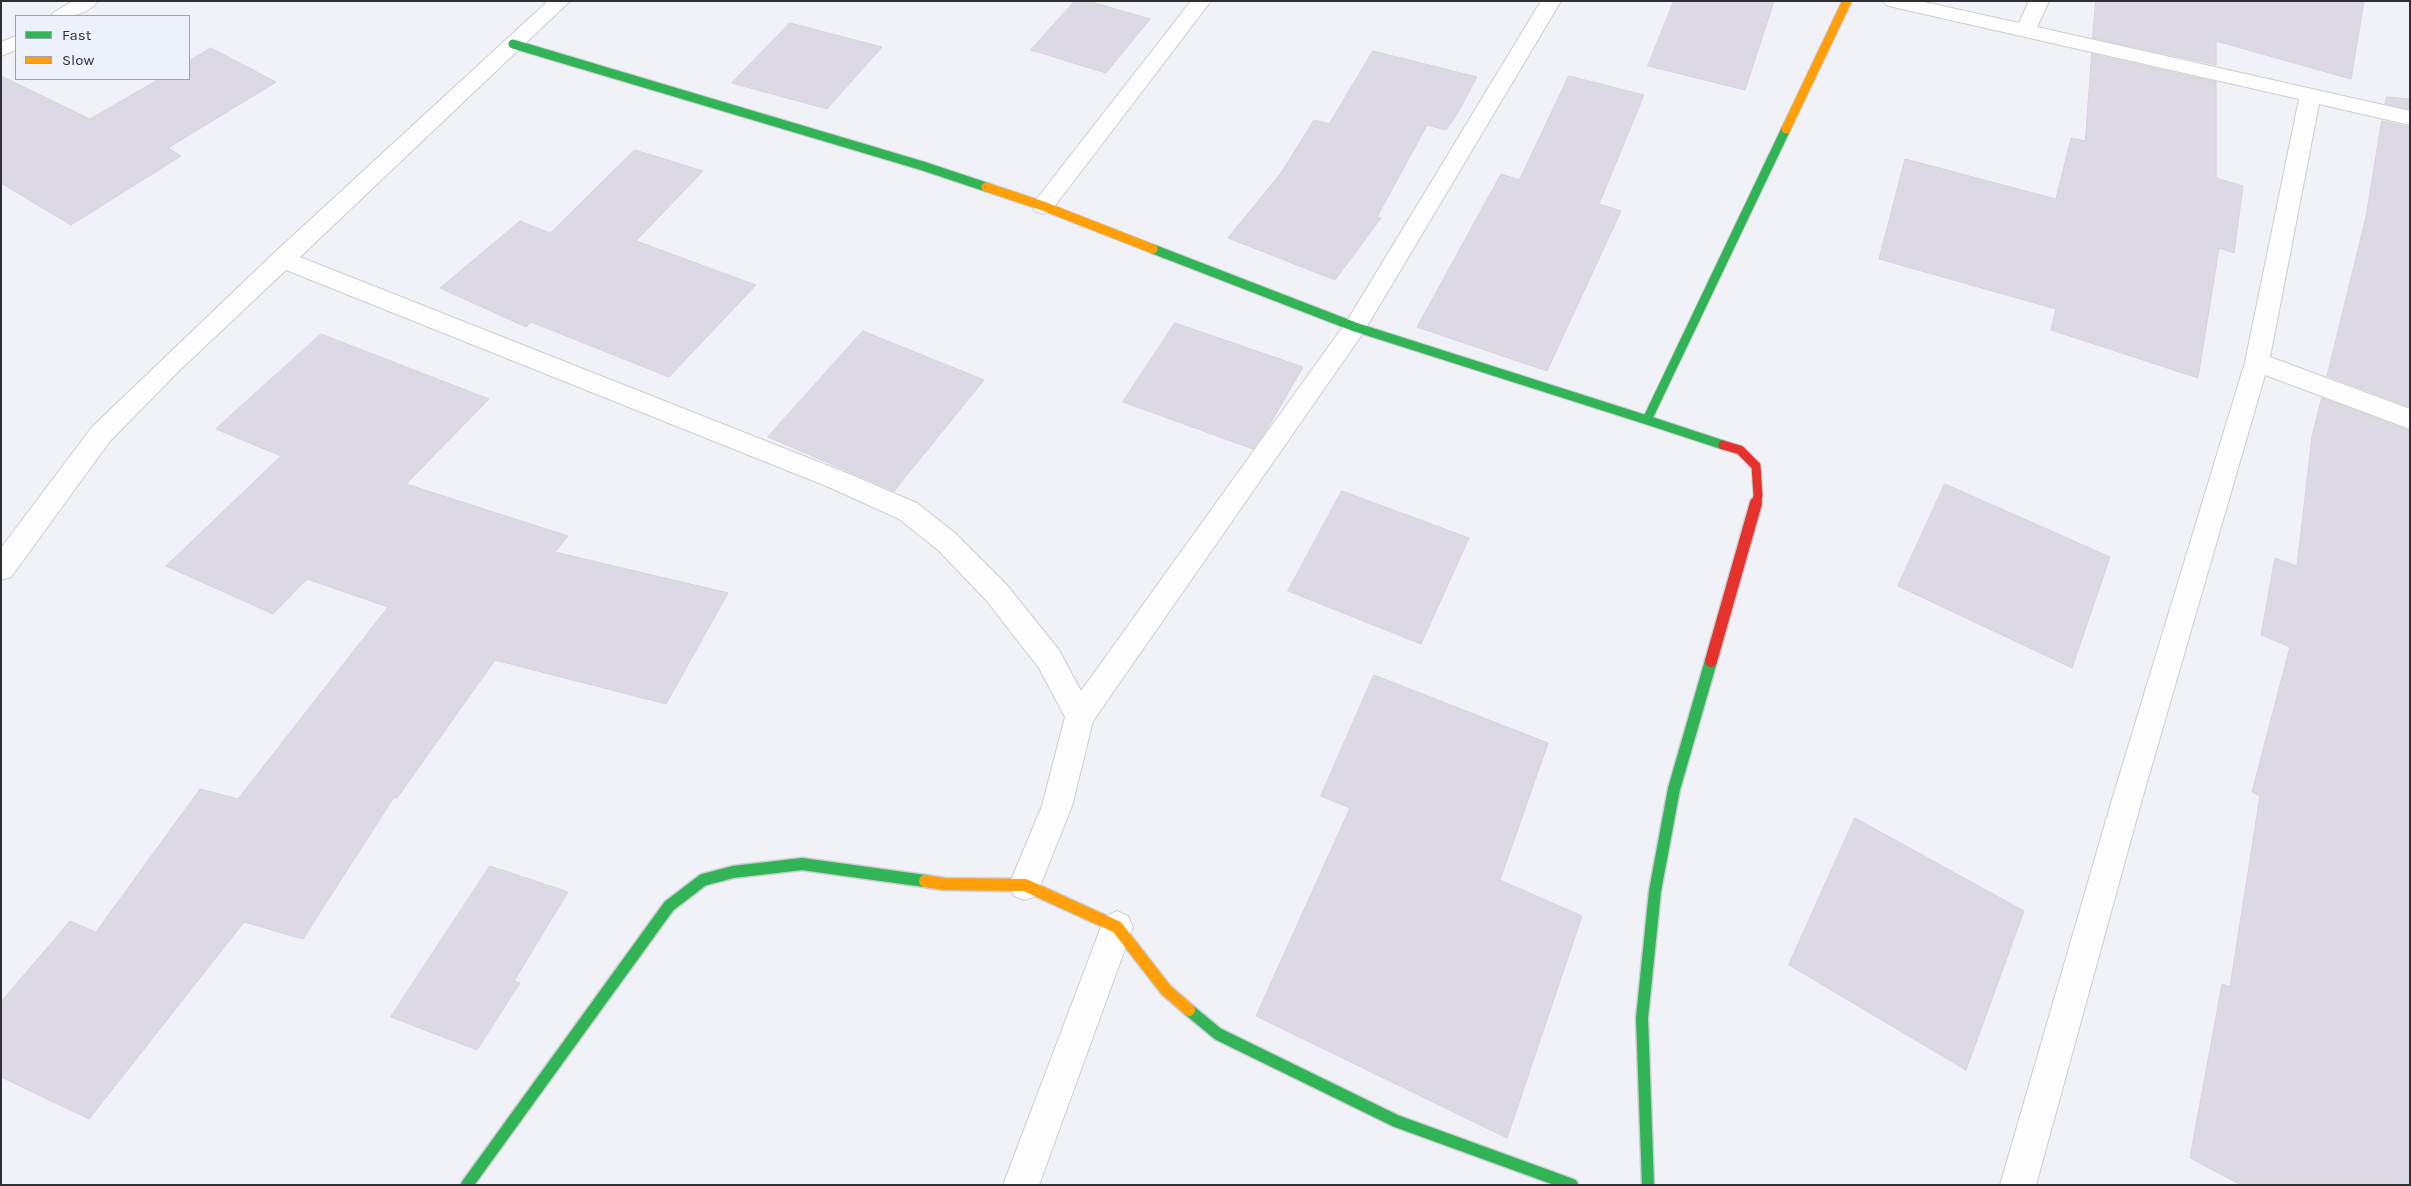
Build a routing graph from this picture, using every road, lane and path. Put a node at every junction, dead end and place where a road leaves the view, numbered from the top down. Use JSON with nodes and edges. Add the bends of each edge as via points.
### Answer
{"nodes":[{"id":1,"x":88,"y":1,"type":"edge"},
{"id":2,"x":560,"y":1,"type":"edge"},
{"id":3,"x":1201,"y":1,"type":"edge"},
{"id":4,"x":1551,"y":1,"type":"edge"},
{"id":5,"x":1848,"y":1,"type":"edge"},
{"id":6,"x":1893,"y":1,"type":"edge"},
{"id":7,"x":2039,"y":1,"type":"edge"},
{"id":8,"x":63,"y":15,"type":"edge"},
{"id":9,"x":2026,"y":31,"type":"junction"},
{"id":10,"x":15,"y":43,"type":"edge"},
{"id":11,"x":513,"y":44,"type":"junction"},
{"id":12,"x":1,"y":50,"type":"edge"},
{"id":13,"x":2310,"y":96,"type":"junction"},
{"id":14,"x":2410,"y":118,"type":"edge"},
{"id":15,"x":1043,"y":206,"type":"junction"},
{"id":16,"x":282,"y":259,"type":"junction"},
{"id":17,"x":1355,"y":327,"type":"junction"},
{"id":18,"x":2257,"y":362,"type":"junction"},
{"id":19,"x":2410,"y":419,"type":"edge"},
{"id":20,"x":1647,"y":420,"type":"junction"},
{"id":21,"x":1,"y":569,"type":"edge"},
{"id":22,"x":1080,"y":716,"type":"junction"},
{"id":23,"x":1025,"y":885,"type":"junction"},
{"id":24,"x":1117,"y":927,"type":"junction"},
{"id":25,"x":467,"y":1185,"type":"edge"},
{"id":26,"x":1021,"y":1185,"type":"edge"},
{"id":27,"x":1572,"y":1185,"type":"edge"},
{"id":28,"x":1648,"y":1185,"type":"edge"},
{"id":29,"x":2018,"y":1185,"type":"edge"}],
"edges":[{"from":1,"to":8,"type":"street"},
{"from":2,"to":11,"type":"street"},
{"from":3,"to":15,"type":"street"},
{"from":4,"to":17,"type":"street"},
{"from":5,"to":20,"type":"street"},
{"from":6,"to":9,"type":"street"},
{"from":7,"to":9,"type":"street"},
{"from":9,"to":13,"type":"street"},
{"from":10,"to":12,"type":"street"},
{"from":11,"to":15,"type":"street","via":[[923,166]]},
{"from":11,"to":16,"type":"street"},
{"from":13,"to":14,"type":"street"},
{"from":13,"to":18,"type":"street"},
{"from":15,"to":17,"type":"street"},
{"from":16,"to":21,"type":"street","via":[[101,434]]},
{"from":16,"to":22,"type":"street","via":[[908,511],[947,542],[996,592],[1049,659]]},
{"from":17,"to":20,"type":"street"},
{"from":17,"to":22,"type":"street"},
{"from":18,"to":19,"type":"street"},
{"from":18,"to":29,"type":"street","via":[[2126,803]]},
{"from":20,"to":28,"type":"street","via":[[1740,450],[1756,466],[1758,496],[1674,790],[1655,891],[1642,1018]]},
{"from":22,"to":23,"type":"street","via":[[1057,806]]},
{"from":23,"to":24,"type":"street"},
{"from":23,"to":25,"type":"street","via":[[944,884],[802,864],[734,872],[703,880],[669,906]]},
{"from":24,"to":26,"type":"street"},
{"from":24,"to":27,"type":"street","via":[[1166,990],[1218,1034],[1396,1121]]}]}
